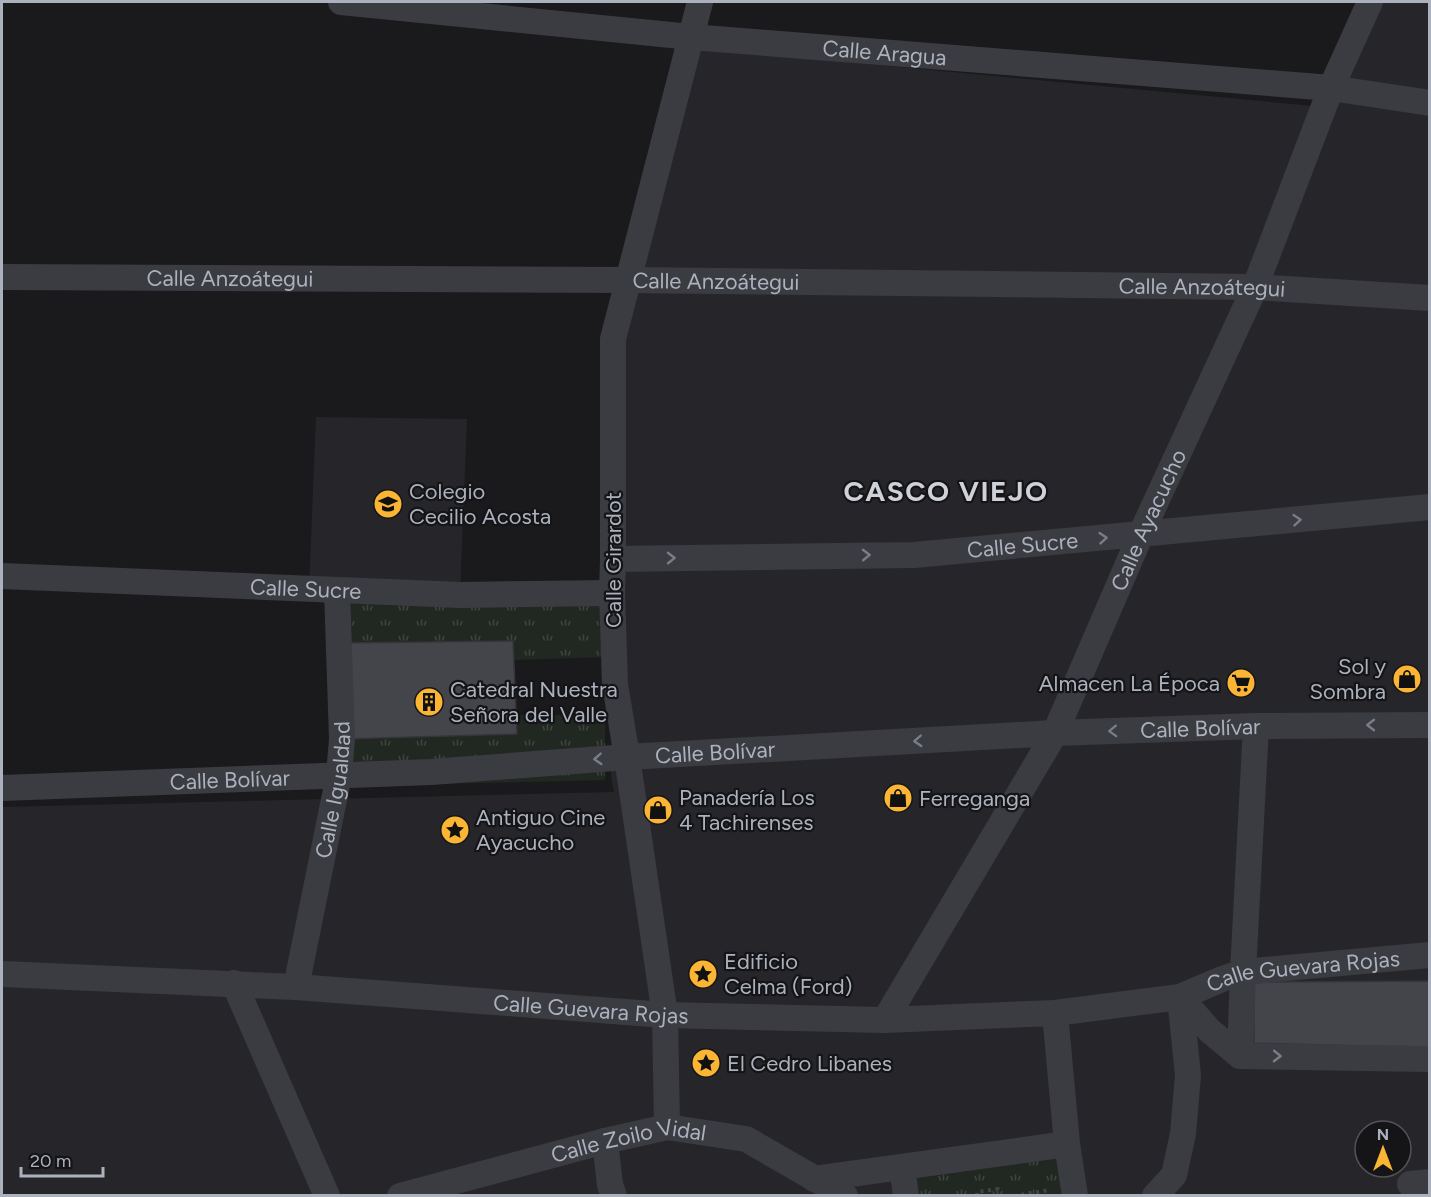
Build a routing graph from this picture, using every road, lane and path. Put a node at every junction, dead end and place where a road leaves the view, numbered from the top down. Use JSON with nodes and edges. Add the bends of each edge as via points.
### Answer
{"nodes":[{"id":1,"x":341,"y":2,"type":"edge"},
{"id":2,"x":700,"y":2,"type":"edge"},
{"id":3,"x":1370,"y":2,"type":"edge"},
{"id":4,"x":691,"y":37,"type":"junction"},
{"id":5,"x":1331,"y":88,"type":"junction"},
{"id":6,"x":1430,"y":103,"type":"edge"},
{"id":7,"x":2,"y":277,"type":"edge"},
{"id":8,"x":628,"y":280,"type":"junction"},
{"id":9,"x":1255,"y":287,"type":"junction"},
{"id":10,"x":1430,"y":298,"type":"edge"},
{"id":11,"x":1430,"y":507,"type":"edge"},
{"id":12,"x":1141,"y":534,"type":"junction"},
{"id":13,"x":613,"y":559,"type":"junction"},
{"id":14,"x":2,"y":576,"type":"edge"},
{"id":15,"x":337,"y":590,"type":"junction"},
{"id":16,"x":612,"y":592,"type":"junction"},
{"id":17,"x":1430,"y":724,"type":"edge"},
{"id":18,"x":1256,"y":726,"type":"junction"},
{"id":19,"x":1055,"y":733,"type":"junction"},
{"id":20,"x":627,"y":757,"type":"junction"},
{"id":21,"x":339,"y":776,"type":"junction"},
{"id":22,"x":2,"y":788,"type":"edge"},
{"id":23,"x":1430,"y":955,"type":"edge"},
{"id":24,"x":1243,"y":972,"type":"junction"},
{"id":25,"x":2,"y":974,"type":"edge"},
{"id":26,"x":234,"y":983,"type":"junction"},
{"id":27,"x":296,"y":987,"type":"junction"},
{"id":28,"x":1180,"y":997,"type":"junction"},
{"id":29,"x":1055,"y":1013,"type":"junction"},
{"id":30,"x":664,"y":1015,"type":"junction"},
{"id":31,"x":885,"y":1020,"type":"junction"},
{"id":32,"x":1240,"y":1056,"type":"junction"},
{"id":33,"x":1430,"y":1059,"type":"edge"},
{"id":34,"x":667,"y":1127,"type":"junction"},
{"id":35,"x":605,"y":1141,"type":"junction"},
{"id":36,"x":1067,"y":1144,"type":"junction"},
{"id":37,"x":902,"y":1167,"type":"junction"},
{"id":38,"x":814,"y":1179,"type":"junction"},
{"id":39,"x":1074,"y":1191,"type":"edge"},
{"id":40,"x":327,"y":1196,"type":"edge"},
{"id":41,"x":400,"y":1196,"type":"edge"},
{"id":42,"x":614,"y":1196,"type":"edge"},
{"id":43,"x":845,"y":1196,"type":"edge"},
{"id":44,"x":906,"y":1196,"type":"edge"},
{"id":45,"x":977,"y":1196,"type":"edge"},
{"id":46,"x":998,"y":1196,"type":"edge"},
{"id":47,"x":1014,"y":1196,"type":"edge"},
{"id":48,"x":1155,"y":1196,"type":"edge"}],
"edges":[{"from":1,"to":4,"type":"street","name":"Calle Aragua"},
{"from":2,"to":4,"type":"street","name":"Calle Girardot"},
{"from":3,"to":5,"type":"street","name":"Calle Ayacucho"},
{"from":4,"to":5,"type":"street","name":"Calle Aragua"},
{"from":4,"to":8,"type":"street","name":"Calle Girardot"},
{"from":5,"to":6,"type":"street","name":"Calle Aragua"},
{"from":5,"to":9,"type":"street","name":"Calle Ayacucho"},
{"from":7,"to":8,"type":"street","name":"Calle Anzoátegui"},
{"from":8,"to":9,"type":"street","name":"Calle Anzoátegui"},
{"from":8,"to":13,"type":"street","name":"Calle Girardot","via":[[613,339]]},
{"from":9,"to":10,"type":"street","name":"Calle Anzoátegui"},
{"from":9,"to":12,"type":"street","name":"Calle Ayacucho"},
{"from":12,"to":11,"type":"street","name":"Calle Sucre","one_way":true},
{"from":13,"to":12,"type":"street","name":"Calle Sucre","one_way":true,"via":[[914,555]]},
{"from":12,"to":19,"type":"street","name":"Calle Ayacucho"},
{"from":13,"to":16,"type":"street","name":"Calle Girardot"},
{"from":14,"to":15,"type":"street","name":"Calle Sucre"},
{"from":15,"to":16,"type":"street","name":"Calle Sucre","via":[[459,595]]},
{"from":15,"to":21,"type":"street","name":"Calle Igualdad","via":[[342,739]]},
{"from":16,"to":20,"type":"street","name":"Calle Girardot","via":[[615,684]]},
{"from":17,"to":18,"type":"street","name":"Calle Bolívar","one_way":true},
{"from":18,"to":19,"type":"street","name":"Calle Bolívar","one_way":true},
{"from":18,"to":24,"type":"street"},
{"from":19,"to":20,"type":"street","name":"Calle Bolívar","one_way":true},
{"from":19,"to":31,"type":"street","name":"Calle Ayacucho"},
{"from":20,"to":21,"type":"street","name":"Calle Bolívar","one_way":true},
{"from":20,"to":30,"type":"street","name":"Calle Girardot"},
{"from":21,"to":22,"type":"street","name":"Calle Bolívar"},
{"from":21,"to":27,"type":"street","name":"Calle Igualdad"},
{"from":23,"to":24,"type":"street","name":"Calle Guevara Rojas"},
{"from":24,"to":28,"type":"street","name":"Calle Guevara Rojas"},
{"from":24,"to":32,"type":"street"},
{"from":25,"to":26,"type":"street","name":"Calle Guevara Rojas"},
{"from":26,"to":27,"type":"street","name":"Calle Guevara Rojas"},
{"from":26,"to":40,"type":"street"},
{"from":27,"to":30,"type":"street","name":"Calle Guevara Rojas"},
{"from":28,"to":29,"type":"street","name":"Calle Guevara Rojas"},
{"from":28,"to":32,"type":"street","name":"Calle Guevara Rojas","via":[[1210,1031]]},
{"from":28,"to":48,"type":"street","via":[[1188,1075],[1183,1134],[1174,1175]]},
{"from":29,"to":31,"type":"street","name":"Calle Guevara Rojas"},
{"from":29,"to":36,"type":"street"},
{"from":30,"to":31,"type":"street","name":"Calle Guevara Rojas"},
{"from":30,"to":34,"type":"street","name":"Calle Girardot"},
{"from":32,"to":33,"type":"street","one_way":true},
{"from":34,"to":35,"type":"street","name":"Calle Zoilo Vidal"},
{"from":34,"to":38,"type":"street","name":"Calle Zoilo Vidal","via":[[746,1138]]},
{"from":35,"to":41,"type":"street","name":"Calle Zoilo Vidal"},
{"from":35,"to":42,"type":"street"},
{"from":36,"to":37,"type":"street"},
{"from":36,"to":39,"type":"street"},
{"from":37,"to":38,"type":"street"},
{"from":37,"to":44,"type":"street"},
{"from":38,"to":43,"type":"street","name":"Calle Zoilo Vidal"},
{"from":39,"to":47,"type":"path"},
{"from":45,"to":46,"type":"path","via":[[977,1192],[998,1189]]}]}
